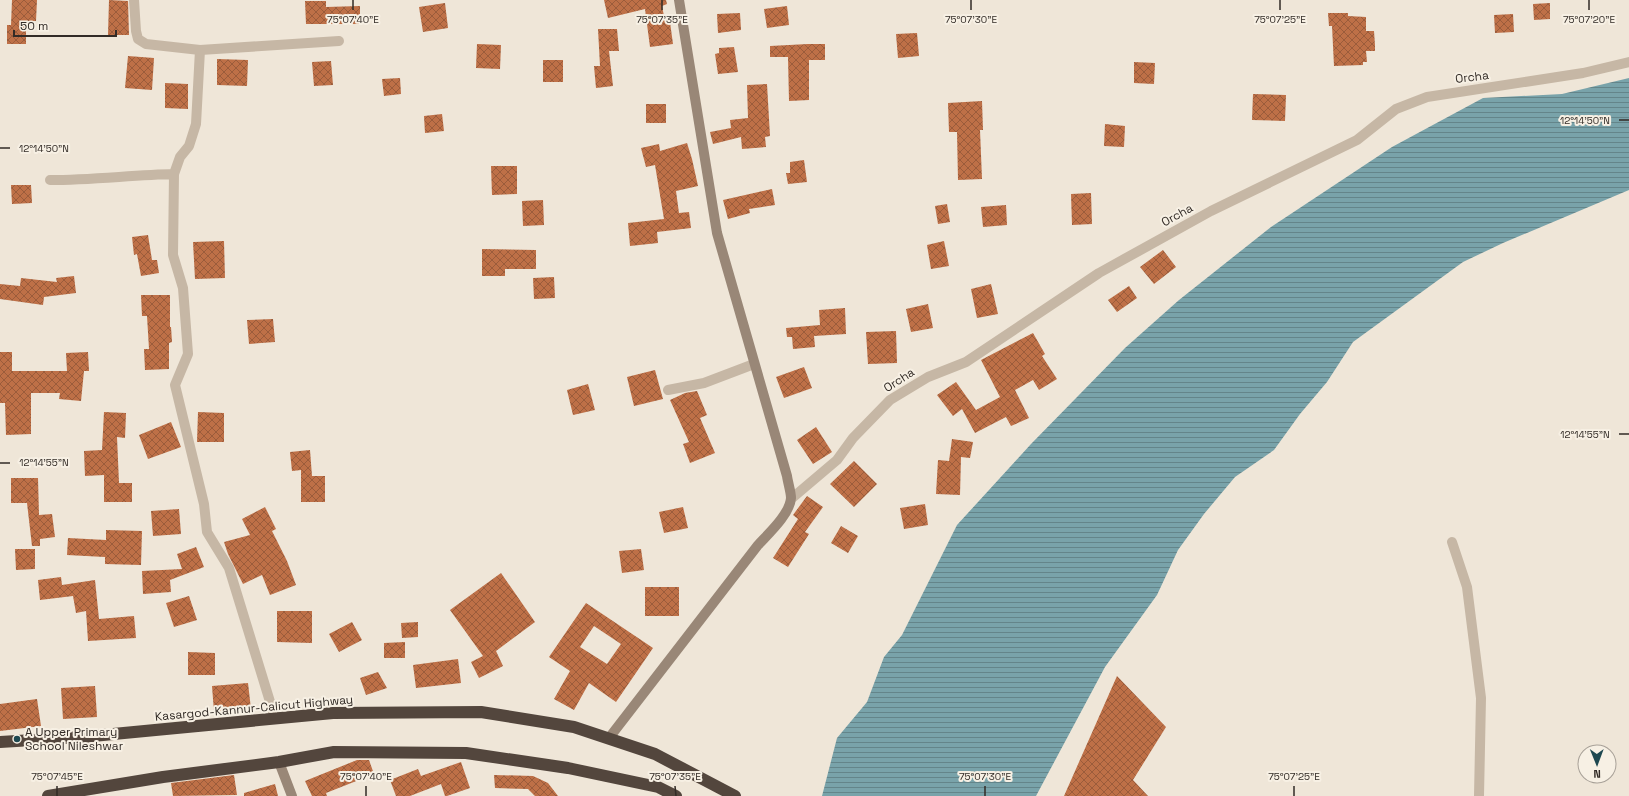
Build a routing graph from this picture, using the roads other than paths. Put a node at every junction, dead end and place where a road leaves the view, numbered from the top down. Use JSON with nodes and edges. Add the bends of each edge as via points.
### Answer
{"nodes":[{"id":1,"x":134,"y":0,"type":"edge"},
{"id":2,"x":678,"y":0,"type":"edge"},
{"id":3,"x":339,"y":41,"type":"dead end"},
{"id":4,"x":200,"y":50,"type":"junction"},
{"id":5,"x":1629,"y":62,"type":"edge"},
{"id":6,"x":174,"y":174,"type":"junction"},
{"id":7,"x":50,"y":180,"type":"dead end"},
{"id":8,"x":754,"y":364,"type":"junction"},
{"id":9,"x":668,"y":390,"type":"dead end"},
{"id":10,"x":791,"y":499,"type":"junction"},
{"id":11,"x":1452,"y":542,"type":"dead end"},
{"id":12,"x":275,"y":718,"type":"junction"},
{"id":13,"x":609,"y":738,"type":"junction"},
{"id":14,"x":0,"y":742,"type":"edge"},
{"id":15,"x":279,"y":762,"type":"junction"},
{"id":16,"x":48,"y":796,"type":"edge"},
{"id":17,"x":292,"y":796,"type":"edge"},
{"id":18,"x":676,"y":796,"type":"edge"},
{"id":19,"x":735,"y":796,"type":"edge"},
{"id":20,"x":1480,"y":796,"type":"edge"}],
"edges":[{"from":1,"to":4,"type":"street","via":[[138,39],[146,44]]},
{"from":2,"to":8,"type":"main road","via":[[716,233]]},
{"from":3,"to":4,"type":"street"},
{"from":4,"to":6,"type":"street","via":[[196,124]]},
{"from":5,"to":10,"type":"street","name":"Orcha","via":[[1583,73],[1427,97],[1396,109],[1357,140],[1211,211],[1099,273],[966,362],[928,377],[890,400],[853,438],[837,460]]},
{"from":6,"to":7,"type":"street"},
{"from":6,"to":12,"type":"street","via":[[173,255],[183,288],[188,354],[175,385],[204,504],[207,532],[229,568]]},
{"from":8,"to":9,"type":"street","via":[[704,383]]},
{"from":8,"to":10,"type":"main road","via":[[787,476]]},
{"from":10,"to":13,"type":"main road","via":[[780,521],[758,545]]},
{"from":11,"to":20,"type":"street","via":[[1467,587],[1481,698]]},
{"from":12,"to":13,"type":"highway","name":"Kasargod-Kannur-Calicut Highway","via":[[333,713],[481,712],[574,727]]},
{"from":12,"to":14,"type":"highway","name":"Kasargod-Kannur-Calicut Highway"},
{"from":13,"to":19,"type":"highway","name":"Kasargod-Kannur-Calicut Highway","via":[[655,754]]},
{"from":15,"to":16,"type":"highway","via":[[163,777]]},
{"from":15,"to":17,"type":"main road"},
{"from":15,"to":18,"type":"highway","via":[[334,752],[466,753],[568,768],[658,787]]}]}
